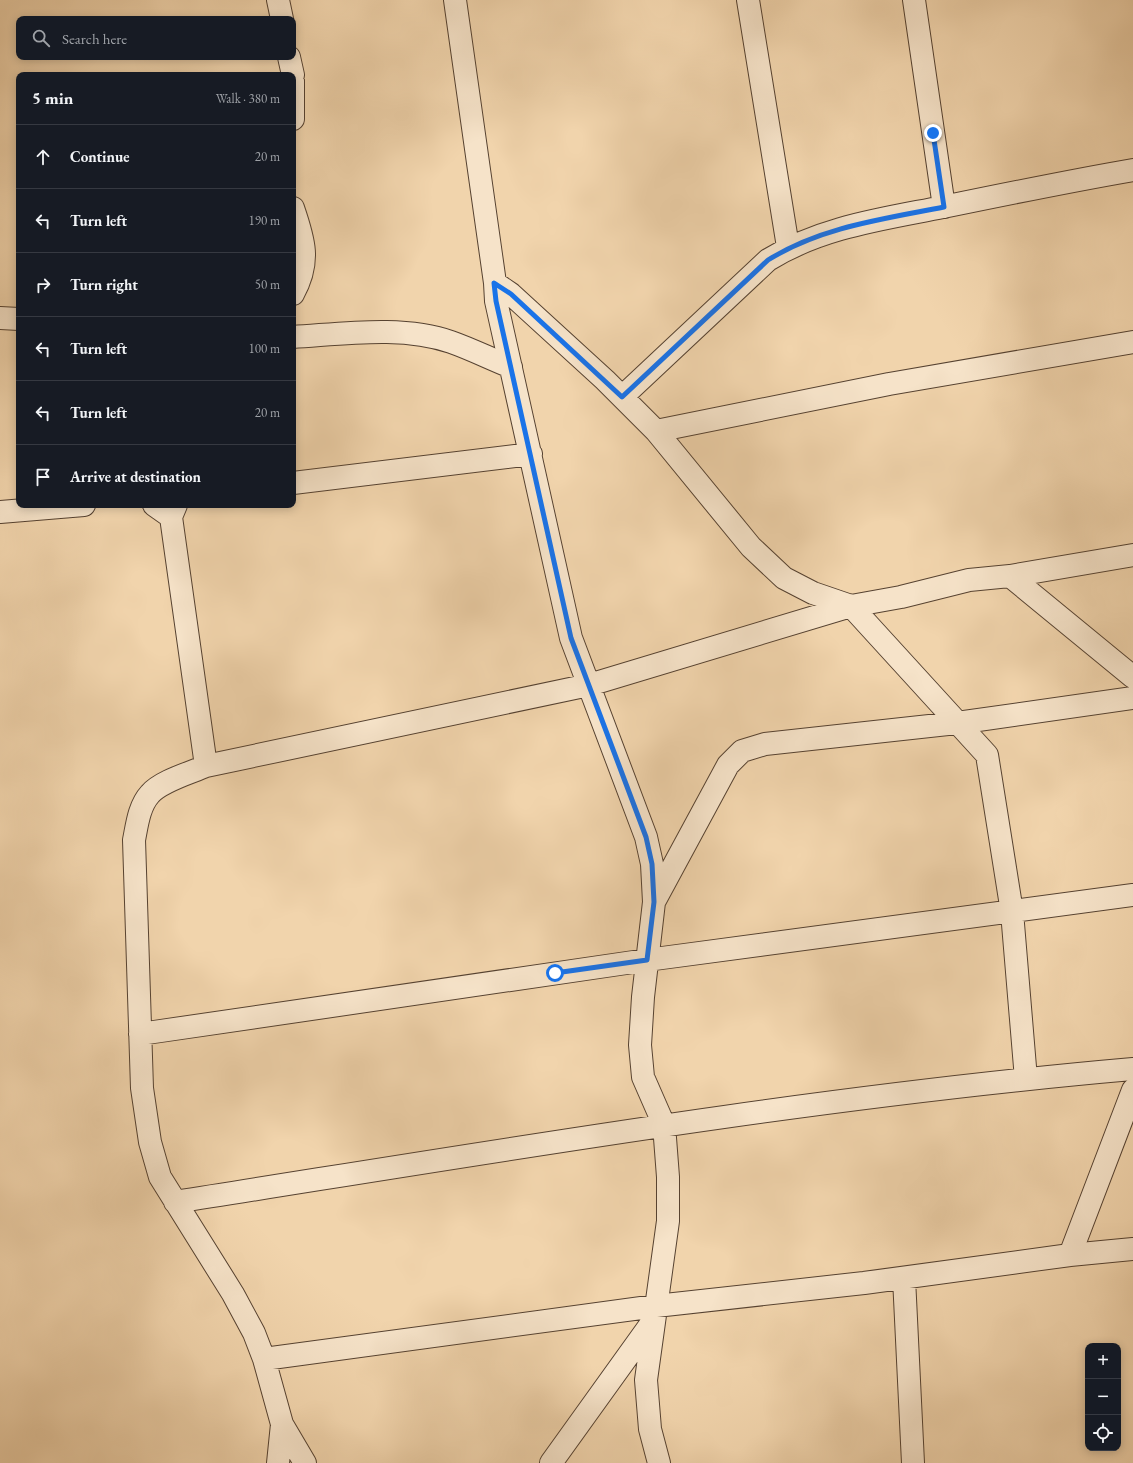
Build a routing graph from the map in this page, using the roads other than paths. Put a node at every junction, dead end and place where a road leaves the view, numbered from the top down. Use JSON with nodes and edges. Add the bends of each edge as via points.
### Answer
{"nodes":[{"id":1,"x":278,"y":0,"type":"edge"},
{"id":2,"x":455,"y":0,"type":"edge"},
{"id":3,"x":748,"y":0,"type":"edge"},
{"id":4,"x":914,"y":0,"type":"edge"},
{"id":5,"x":281,"y":16,"type":"edge"},
{"id":6,"x":290,"y":60,"type":"edge"},
{"id":7,"x":292,"y":72,"type":"edge"},
{"id":8,"x":1133,"y":170,"type":"edge"},
{"id":9,"x":944,"y":207,"type":"junction"},
{"id":10,"x":296,"y":216,"type":"edge"},
{"id":11,"x":788,"y":247,"type":"junction"},
{"id":12,"x":494,"y":283,"type":"junction"},
{"id":13,"x":296,"y":286,"type":"edge"},
{"id":14,"x":0,"y":318,"type":"edge"},
{"id":15,"x":16,"y":319,"type":"edge"},
{"id":16,"x":296,"y":337,"type":"edge"},
{"id":17,"x":1133,"y":342,"type":"edge"},
{"id":18,"x":511,"y":367,"type":"junction"},
{"id":19,"x":622,"y":397,"type":"junction"},
{"id":20,"x":656,"y":431,"type":"junction"},
{"id":21,"x":531,"y":454,"type":"junction"},
{"id":22,"x":296,"y":483,"type":"edge"},
{"id":23,"x":48,"y":508,"type":"edge"},
{"id":24,"x":167,"y":509,"type":"edge"},
{"id":25,"x":0,"y":512,"type":"edge"},
{"id":26,"x":1133,"y":555,"type":"edge"},
{"id":27,"x":1010,"y":576,"type":"junction"},
{"id":28,"x":852,"y":606,"type":"junction"},
{"id":29,"x":1133,"y":677,"type":"edge"},
{"id":30,"x":589,"y":685,"type":"junction"},
{"id":31,"x":1133,"y":698,"type":"edge"},
{"id":32,"x":957,"y":723,"type":"junction"},
{"id":33,"x":206,"y":766,"type":"junction"},
{"id":34,"x":1133,"y":895,"type":"edge"},
{"id":35,"x":654,"y":902,"type":"junction"},
{"id":36,"x":1012,"y":912,"type":"junction"},
{"id":37,"x":647,"y":960,"type":"junction"},
{"id":38,"x":140,"y":1034,"type":"junction"},
{"id":39,"x":1133,"y":1069,"type":"edge"},
{"id":40,"x":1026,"y":1078,"type":"junction"},
{"id":41,"x":1133,"y":1090,"type":"edge"},
{"id":42,"x":664,"y":1125,"type":"junction"},
{"id":43,"x":175,"y":1202,"type":"junction"},
{"id":44,"x":1133,"y":1249,"type":"edge"},
{"id":45,"x":1070,"y":1255,"type":"junction"},
{"id":46,"x":904,"y":1278,"type":"junction"},
{"id":47,"x":655,"y":1312,"type":"junction"},
{"id":48,"x":264,"y":1359,"type":"junction"},
{"id":49,"x":282,"y":1424,"type":"junction"},
{"id":50,"x":278,"y":1463,"type":"edge"},
{"id":51,"x":305,"y":1463,"type":"edge"},
{"id":52,"x":551,"y":1463,"type":"edge"},
{"id":53,"x":659,"y":1463,"type":"edge"},
{"id":54,"x":913,"y":1463,"type":"edge"}],
"edges":[{"from":1,"to":5,"type":"street"},
{"from":2,"to":12,"type":"street"},
{"from":3,"to":11,"type":"street"},
{"from":4,"to":9,"type":"street"},
{"from":6,"to":7,"type":"street"},
{"from":8,"to":9,"type":"street"},
{"from":9,"to":11,"type":"street","via":[[839,228]]},
{"from":10,"to":13,"type":"street","via":[[302,232],[305,263]]},
{"from":11,"to":19,"type":"street","via":[[768,260]]},
{"from":12,"to":18,"type":"street"},
{"from":12,"to":19,"type":"street","via":[[511,294]]},
{"from":14,"to":15,"type":"street"},
{"from":16,"to":18,"type":"street","via":[[372,332],[417,335],[450,342]]},
{"from":17,"to":20,"type":"street","via":[[889,384]]},
{"from":18,"to":21,"type":"street"},
{"from":19,"to":20,"type":"street"},
{"from":20,"to":28,"type":"street","via":[[750,547],[784,578],[813,593]]},
{"from":21,"to":22,"type":"street"},
{"from":21,"to":30,"type":"street","via":[[571,638]]},
{"from":23,"to":25,"type":"street"},
{"from":24,"to":33,"type":"street"},
{"from":26,"to":27,"type":"street"},
{"from":27,"to":28,"type":"street","via":[[970,580]]},
{"from":27,"to":29,"type":"street"},
{"from":28,"to":30,"type":"street"},
{"from":28,"to":32,"type":"street"},
{"from":30,"to":33,"type":"street"},
{"from":30,"to":35,"type":"street","via":[[646,837],[652,864]]},
{"from":31,"to":32,"type":"street"},
{"from":32,"to":35,"type":"street","via":[[765,744],[742,751],[728,765]]},
{"from":32,"to":36,"type":"street","via":[[987,755]]},
{"from":33,"to":38,"type":"street","via":[[160,786],[150,794],[140,812],[134,840]]},
{"from":34,"to":36,"type":"street"},
{"from":35,"to":37,"type":"street"},
{"from":36,"to":37,"type":"street"},
{"from":36,"to":40,"type":"street"},
{"from":37,"to":38,"type":"street"},
{"from":37,"to":42,"type":"street","via":[[640,1045],[643,1077]]},
{"from":38,"to":43,"type":"street","via":[[142,1088],[150,1142],[160,1177]]},
{"from":39,"to":40,"type":"street"},
{"from":40,"to":42,"type":"street"},
{"from":41,"to":45,"type":"street"},
{"from":42,"to":43,"type":"street"},
{"from":42,"to":47,"type":"street","via":[[668,1221]]},
{"from":43,"to":48,"type":"street","via":[[233,1294],[254,1333]]},
{"from":44,"to":45,"type":"street"},
{"from":45,"to":46,"type":"street"},
{"from":46,"to":47,"type":"street"},
{"from":46,"to":54,"type":"street"},
{"from":47,"to":48,"type":"street"},
{"from":47,"to":52,"type":"street"},
{"from":47,"to":53,"type":"street","via":[[646,1380],[650,1429]]},
{"from":48,"to":49,"type":"street"},
{"from":49,"to":50,"type":"street"},
{"from":49,"to":51,"type":"street"}]}
